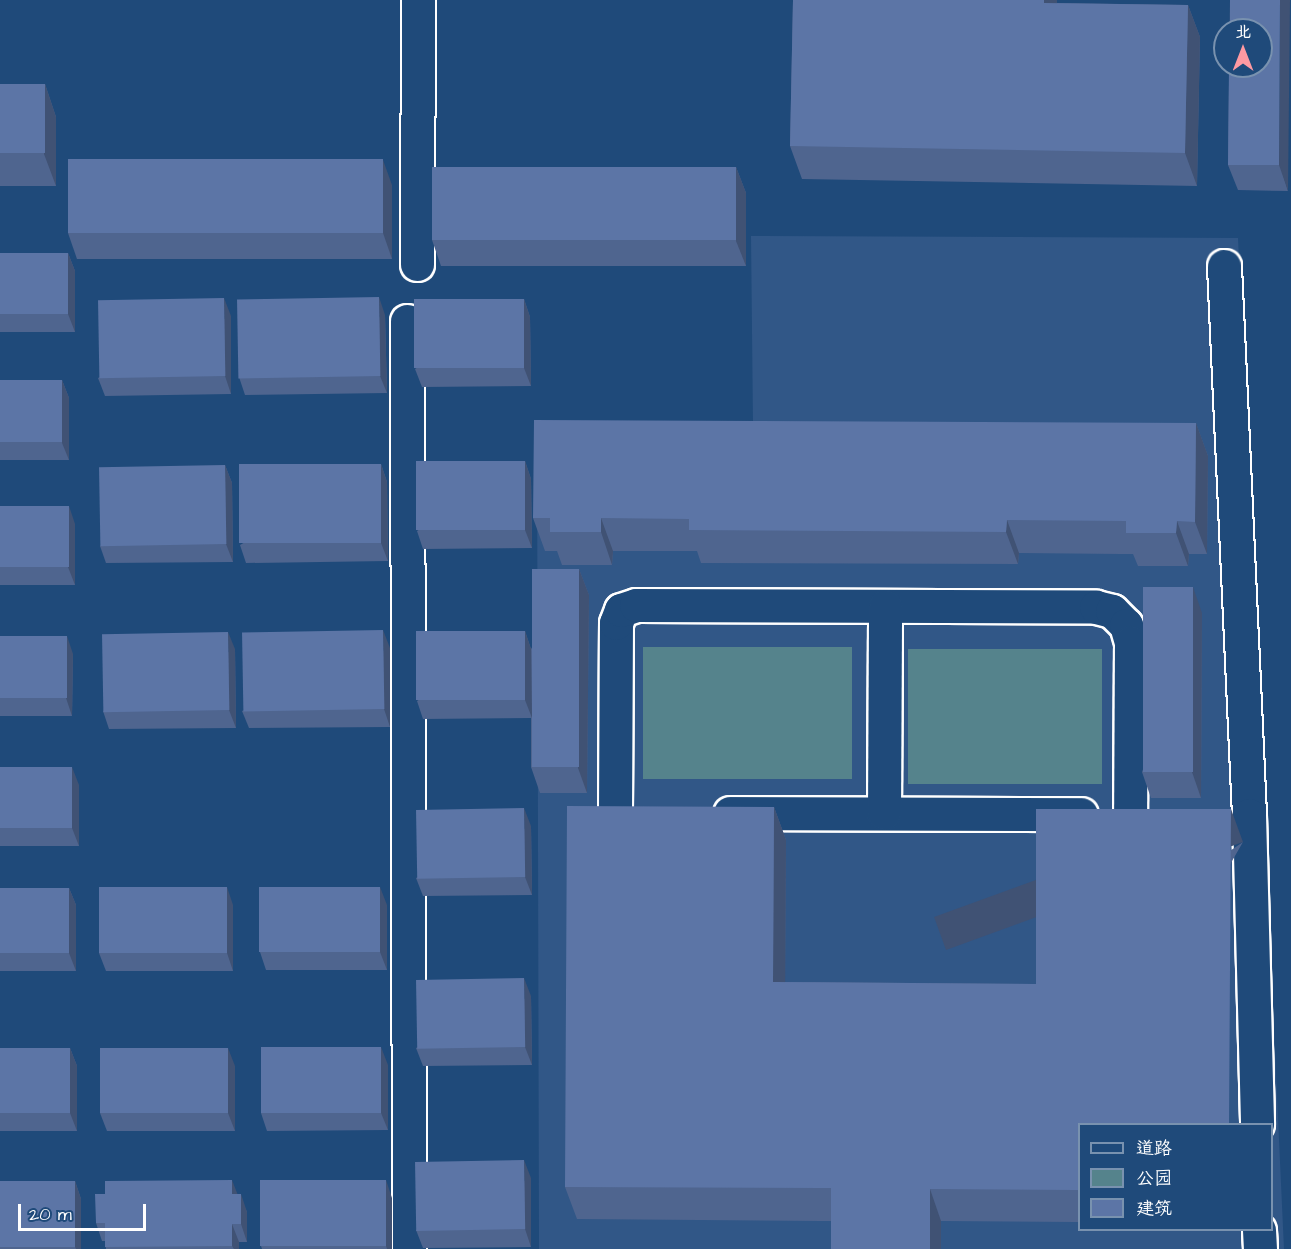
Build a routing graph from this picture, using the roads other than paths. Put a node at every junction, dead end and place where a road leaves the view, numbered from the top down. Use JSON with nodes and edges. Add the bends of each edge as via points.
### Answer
{"nodes":[{"id":1,"x":418,"y":0,"type":"edge"},
{"id":2,"x":417,"y":264,"type":"dead end"},
{"id":3,"x":1224,"y":266,"type":"dead end"},
{"id":4,"x":406,"y":321,"type":"dead end"},
{"id":5,"x":885,"y":606,"type":"junction"},
{"id":6,"x":650,"y":813,"type":"edge"},
{"id":7,"x":696,"y":813,"type":"edge"},
{"id":8,"x":884,"y":813,"type":"junction"},
{"id":9,"x":1130,"y":814,"type":"junction"},
{"id":10,"x":1166,"y":815,"type":"edge"},
{"id":11,"x":1213,"y":815,"type":"edge"},
{"id":12,"x":1249,"y":815,"type":"junction"},
{"id":13,"x":1257,"y":1123,"type":"edge"},
{"id":14,"x":1259,"y":1231,"type":"edge"},
{"id":15,"x":410,"y":1249,"type":"edge"},
{"id":16,"x":1260,"y":1249,"type":"edge"}],
"edges":[{"from":1,"to":2,"type":"lane"},
{"from":3,"to":12,"type":"lane"},
{"from":4,"to":15,"type":"lane"},
{"from":5,"to":6,"type":"lane","via":[[636,605],[621,610],[616,623],[599,812]]},
{"from":5,"to":8,"type":"lane"},
{"from":5,"to":9,"type":"lane","via":[[1096,607],[1112,611],[1126,626],[1131,642]]},
{"from":7,"to":8,"type":"lane"},
{"from":8,"to":9,"type":"lane"},
{"from":9,"to":10,"type":"lane"},
{"from":11,"to":12,"type":"lane"},
{"from":12,"to":13,"type":"lane"},
{"from":14,"to":16,"type":"lane"}]}
